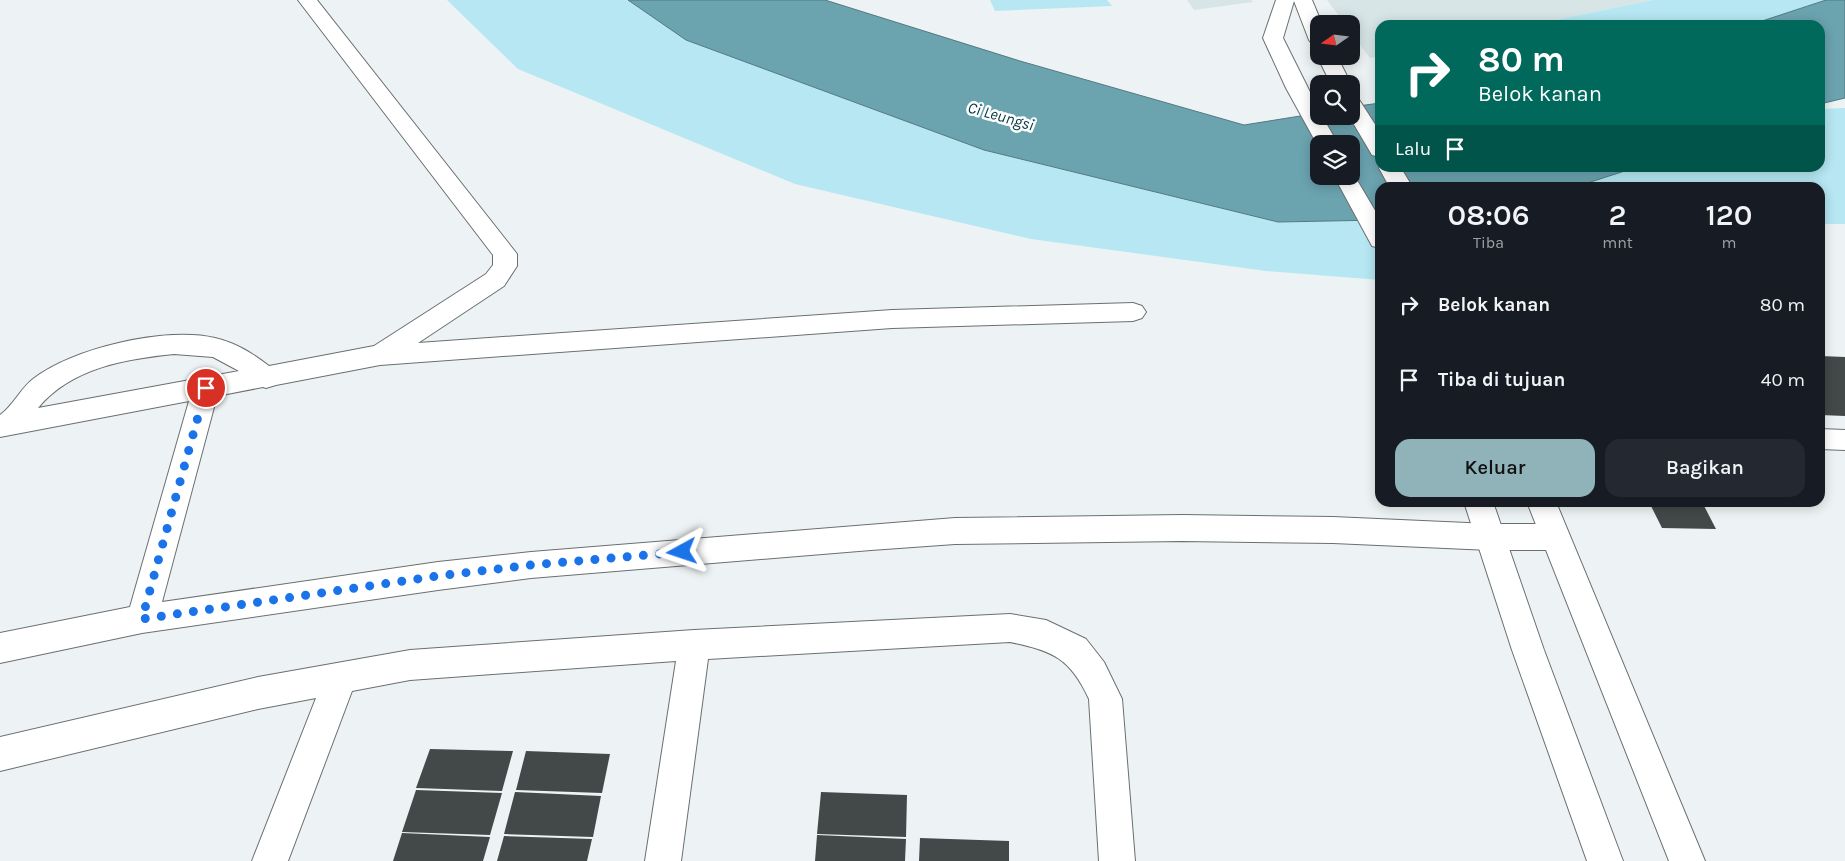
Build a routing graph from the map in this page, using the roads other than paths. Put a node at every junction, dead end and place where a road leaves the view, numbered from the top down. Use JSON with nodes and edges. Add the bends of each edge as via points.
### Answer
{"nodes":[{"id":1,"x":307,"y":0,"type":"edge"},
{"id":2,"x":1285,"y":0,"type":"edge"},
{"id":3,"x":1303,"y":0,"type":"edge"},
{"id":4,"x":1310,"y":18,"type":"edge"},
{"id":5,"x":1360,"y":117,"type":"edge"},
{"id":6,"x":1322,"y":135,"type":"edge"},
{"id":7,"x":1375,"y":142,"type":"edge"},
{"id":8,"x":1350,"y":185,"type":"edge"},
{"id":9,"x":1375,"y":231,"type":"edge"},
{"id":10,"x":1133,"y":312,"type":"dead end"},
{"id":11,"x":380,"y":355,"type":"junction"},
{"id":12,"x":266,"y":378,"type":"junction"},
{"id":13,"x":206,"y":388,"type":"junction"},
{"id":14,"x":5,"y":425,"type":"edge"},
{"id":15,"x":1825,"y":439,"type":"edge"},
{"id":16,"x":1845,"y":440,"type":"edge"},
{"id":17,"x":1480,"y":507,"type":"edge"},
{"id":18,"x":1543,"y":507,"type":"edge"},
{"id":19,"x":1490,"y":537,"type":"junction"},
{"id":20,"x":1555,"y":537,"type":"junction"},
{"id":21,"x":142,"y":619,"type":"junction"},
{"id":22,"x":694,"y":645,"type":"junction"},
{"id":23,"x":0,"y":648,"type":"edge"},
{"id":24,"x":341,"y":678,"type":"junction"},
{"id":25,"x":0,"y":754,"type":"edge"},
{"id":26,"x":270,"y":861,"type":"edge"},
{"id":27,"x":663,"y":861,"type":"edge"},
{"id":28,"x":1117,"y":861,"type":"edge"},
{"id":29,"x":1605,"y":861,"type":"edge"},
{"id":30,"x":1687,"y":861,"type":"edge"}],
"edges":[{"from":1,"to":11,"type":"street","via":[[506,254],[506,266],[496,280]]},
{"from":2,"to":6,"type":"street","via":[[1274,38]]},
{"from":3,"to":4,"type":"street"},
{"from":5,"to":7,"type":"street"},
{"from":8,"to":9,"type":"street"},
{"from":10,"to":11,"type":"street","via":[[892,319]]},
{"from":11,"to":12,"type":"street"},
{"from":12,"to":13,"type":"street"},
{"from":12,"to":14,"type":"street","via":[[234,354],[213,346],[176,344],[120,353],[80,364],[55,376],[40,387]]},
{"from":13,"to":14,"type":"street"},
{"from":13,"to":21,"type":"street"},
{"from":15,"to":16,"type":"lane"},
{"from":17,"to":19,"type":"street"},
{"from":18,"to":20,"type":"street"},
{"from":19,"to":20,"type":"street"},
{"from":19,"to":21,"type":"street","via":[[1182,528],[946,532],[531,565]]},
{"from":19,"to":29,"type":"street"},
{"from":20,"to":30,"type":"street"},
{"from":21,"to":23,"type":"street"},
{"from":22,"to":24,"type":"street","via":[[410,665]]},
{"from":22,"to":27,"type":"street"},
{"from":22,"to":28,"type":"street","via":[[1010,628],[1046,635],[1075,650],[1093,673],[1105,698]]},
{"from":24,"to":25,"type":"street","via":[[258,693]]},
{"from":24,"to":26,"type":"street"}]}
